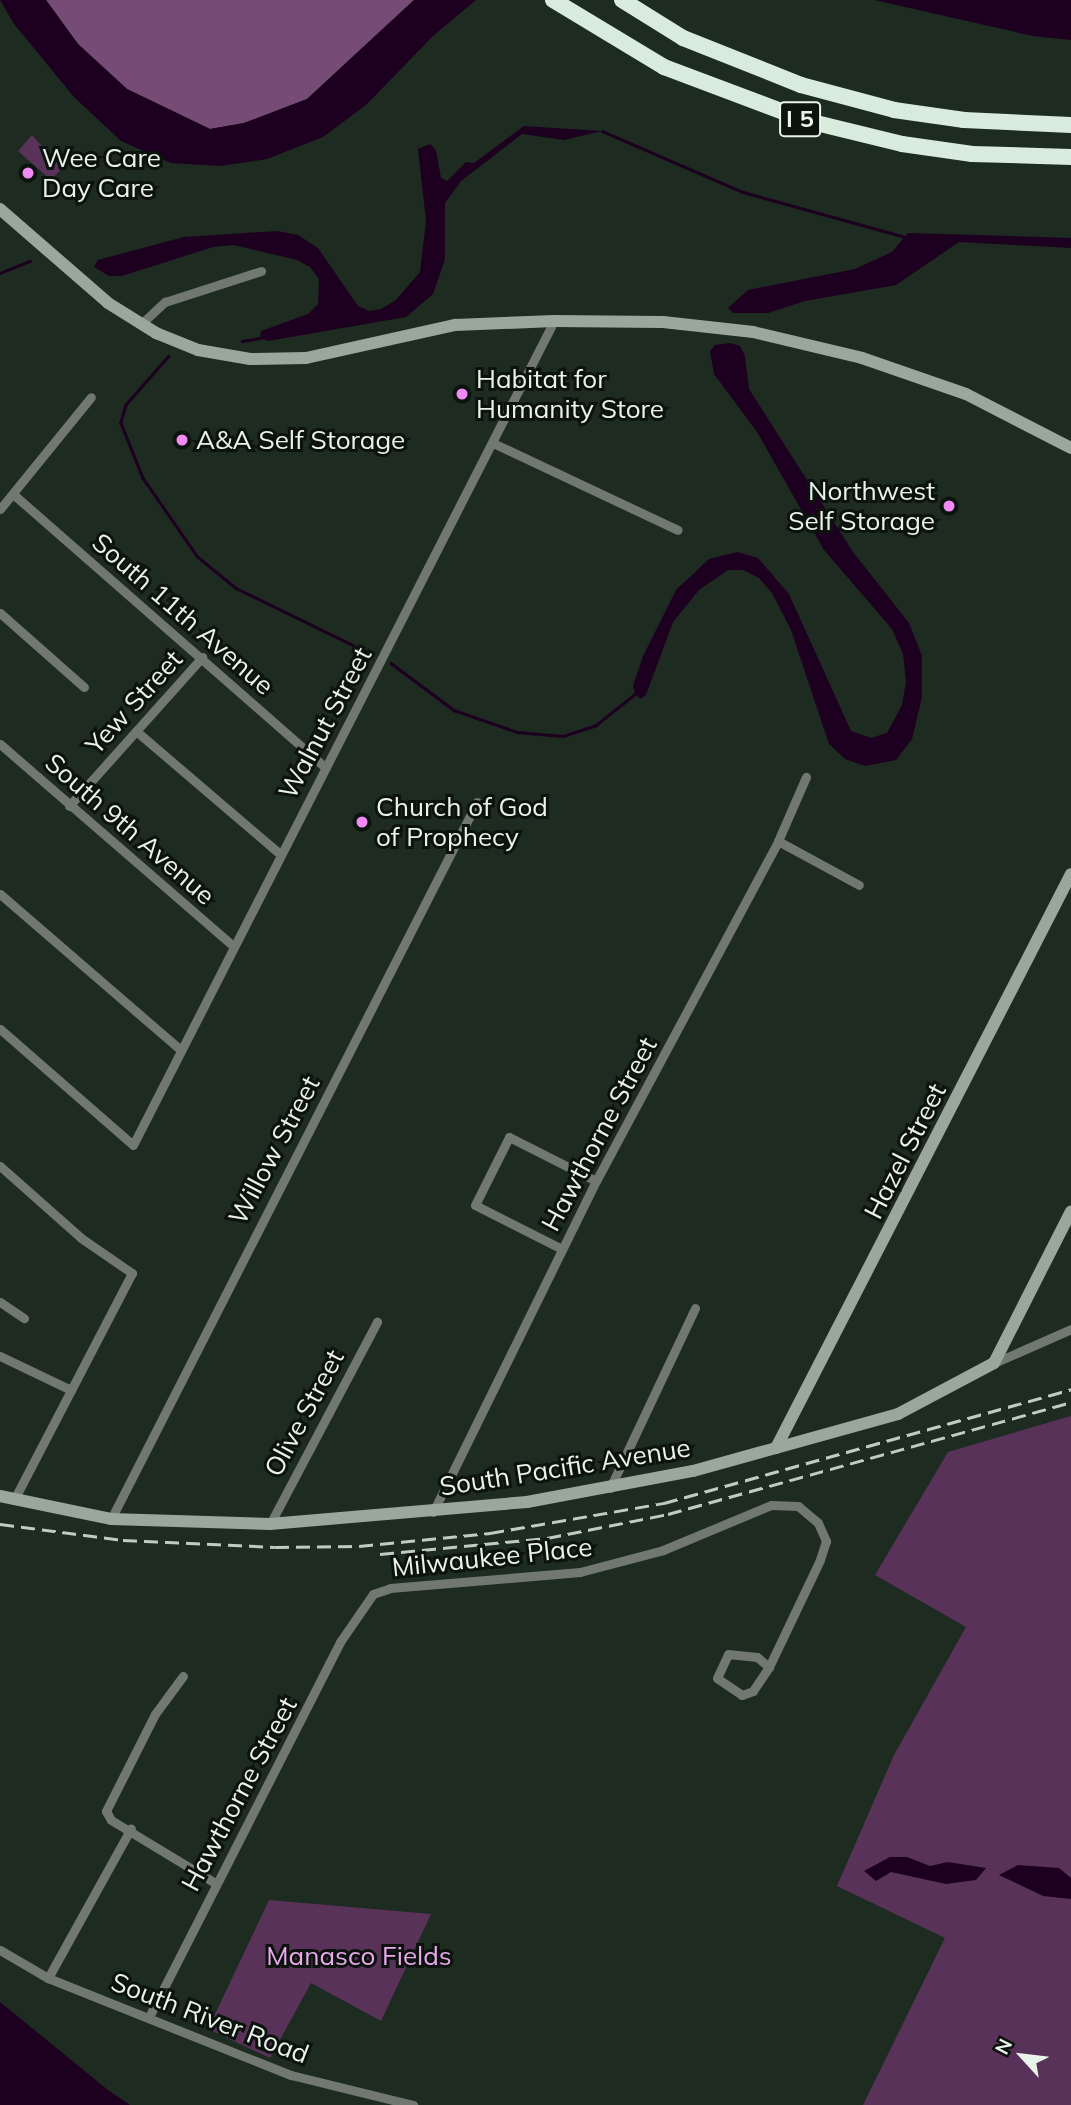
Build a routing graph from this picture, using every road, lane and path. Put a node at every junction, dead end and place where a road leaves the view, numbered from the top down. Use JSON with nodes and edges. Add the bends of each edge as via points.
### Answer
{"nodes":[{"id":1,"x":553,"y":0,"type":"edge"},
{"id":2,"x":622,"y":0,"type":"edge"},
{"id":3,"x":1071,"y":125,"type":"edge"},
{"id":4,"x":1071,"y":157,"type":"edge"},
{"id":5,"x":0,"y":209,"type":"edge"},
{"id":6,"x":261,"y":271,"type":"dead end"},
{"id":7,"x":554,"y":321,"type":"junction"},
{"id":8,"x":141,"y":324,"type":"junction"},
{"id":9,"x":90,"y":397,"type":"dead end"},
{"id":10,"x":493,"y":443,"type":"junction"},
{"id":11,"x":1071,"y":448,"type":"edge"},
{"id":12,"x":13,"y":494,"type":"junction"},
{"id":13,"x":0,"y":509,"type":"edge"},
{"id":14,"x":678,"y":530,"type":"dead end"},
{"id":15,"x":0,"y":613,"type":"edge"},
{"id":16,"x":202,"y":657,"type":"junction"},
{"id":17,"x":84,"y":687,"type":"dead end"},
{"id":18,"x":136,"y":730,"type":"junction"},
{"id":19,"x":0,"y":744,"type":"edge"},
{"id":20,"x":324,"y":766,"type":"junction"},
{"id":21,"x":806,"y":777,"type":"dead end"},
{"id":22,"x":477,"y":802,"type":"dead end"},
{"id":23,"x":69,"y":806,"type":"junction"},
{"id":24,"x":778,"y":841,"type":"junction"},
{"id":25,"x":280,"y":854,"type":"junction"},
{"id":26,"x":1071,"y":874,"type":"edge"},
{"id":27,"x":859,"y":885,"type":"dead end"},
{"id":28,"x":0,"y":894,"type":"edge"},
{"id":29,"x":233,"y":946,"type":"junction"},
{"id":30,"x":0,"y":1029,"type":"edge"},
{"id":31,"x":181,"y":1050,"type":"junction"},
{"id":32,"x":0,"y":1166,"type":"edge"},
{"id":33,"x":596,"y":1181,"type":"junction"},
{"id":34,"x":1071,"y":1211,"type":"edge"},
{"id":35,"x":562,"y":1249,"type":"junction"},
{"id":36,"x":0,"y":1302,"type":"edge"},
{"id":37,"x":695,"y":1308,"type":"dead end"},
{"id":38,"x":24,"y":1318,"type":"dead end"},
{"id":39,"x":377,"y":1322,"type":"dead end"},
{"id":40,"x":1071,"y":1329,"type":"edge"},
{"id":41,"x":0,"y":1356,"type":"edge"},
{"id":42,"x":994,"y":1363,"type":"junction"},
{"id":43,"x":71,"y":1390,"type":"junction"},
{"id":44,"x":776,"y":1448,"type":"junction"},
{"id":45,"x":610,"y":1488,"type":"junction"},
{"id":46,"x":0,"y":1496,"type":"edge"},
{"id":47,"x":14,"y":1500,"type":"junction"},
{"id":48,"x":433,"y":1513,"type":"junction"},
{"id":49,"x":111,"y":1519,"type":"junction"},
{"id":50,"x":270,"y":1524,"type":"junction"},
{"id":51,"x":373,"y":1594,"type":"joint"},
{"id":52,"x":769,"y":1667,"type":"junction"},
{"id":53,"x":183,"y":1676,"type":"dead end"},
{"id":54,"x":131,"y":1828,"type":"junction"},
{"id":55,"x":215,"y":1883,"type":"junction"},
{"id":56,"x":0,"y":1950,"type":"edge"},
{"id":57,"x":48,"y":1978,"type":"junction"},
{"id":58,"x":149,"y":2017,"type":"junction"},
{"id":59,"x":413,"y":2105,"type":"edge"}],
"edges":[{"from":1,"to":4,"type":"highway","number":"I 5","via":[[664,67],[808,121],[972,155]]},
{"from":2,"to":3,"type":"highway","number":"I 5","via":[[684,38],[801,86],[964,121]]},
{"from":5,"to":8,"type":"street","via":[[108,303]]},
{"from":6,"to":8,"type":"street","via":[[165,302]]},
{"from":7,"to":8,"type":"street","via":[[455,326],[306,358],[250,359],[198,351]]},
{"from":7,"to":10,"type":"street","name":"Walnut Street"},
{"from":7,"to":11,"type":"street","via":[[663,322],[806,342],[966,394]]},
{"from":9,"to":12,"type":"street"},
{"from":10,"to":14,"type":"street"},
{"from":10,"to":20,"type":"street","name":"Walnut Street"},
{"from":12,"to":13,"type":"street"},
{"from":12,"to":16,"type":"street","name":"South 11th Avenue"},
{"from":15,"to":17,"type":"street"},
{"from":16,"to":18,"type":"street","name":"Yew Street"},
{"from":16,"to":20,"type":"street","name":"South 11th Avenue"},
{"from":18,"to":23,"type":"street","name":"Yew Street"},
{"from":18,"to":25,"type":"street"},
{"from":19,"to":23,"type":"street","name":"South 9th Avenue"},
{"from":20,"to":25,"type":"street","name":"Walnut Street"},
{"from":21,"to":24,"type":"street","name":"Hawthorne Street"},
{"from":22,"to":49,"type":"street","name":"Willow Street"},
{"from":23,"to":29,"type":"street","name":"South 9th Avenue"},
{"from":24,"to":27,"type":"street"},
{"from":24,"to":33,"type":"street","name":"Hawthorne Street"},
{"from":25,"to":29,"type":"street","name":"Walnut Street"},
{"from":26,"to":44,"type":"street","name":"Hazel Street"},
{"from":28,"to":31,"type":"street"},
{"from":29,"to":31,"type":"street","name":"Walnut Street"},
{"from":30,"to":31,"type":"street","name":"Walnut Street","via":[[133,1145]]},
{"from":32,"to":43,"type":"street","via":[[81,1238],[132,1273]]},
{"from":33,"to":35,"type":"street","name":"Hawthorne Street"},
{"from":33,"to":35,"type":"street","via":[[509,1137],[475,1205]]},
{"from":34,"to":42,"type":"street"},
{"from":35,"to":48,"type":"street","name":"Hawthorne Street"},
{"from":36,"to":38,"type":"street"},
{"from":37,"to":45,"type":"street"},
{"from":39,"to":50,"type":"street","name":"Olive Street"},
{"from":40,"to":42,"type":"street","name":"South Pacific Avenue"},
{"from":41,"to":43,"type":"street"},
{"from":42,"to":44,"type":"street","name":"South Pacific Avenue","via":[[898,1414]]},
{"from":43,"to":47,"type":"street"},
{"from":44,"to":45,"type":"street","name":"South Pacific Avenue"},
{"from":45,"to":48,"type":"street","name":"South Pacific Avenue"},
{"from":46,"to":47,"type":"street","name":"South Pacific Avenue"},
{"from":47,"to":49,"type":"street","name":"South Pacific Avenue"},
{"from":48,"to":50,"type":"street","name":"South Pacific Avenue"},
{"from":49,"to":50,"type":"street","name":"South Pacific Avenue"},
{"from":51,"to":52,"type":"street","name":"Milwaukee Place","via":[[390,1588],[580,1572],[663,1550],[771,1505],[798,1506],[818,1523],[826,1541]]},
{"from":51,"to":55,"type":"street","name":"Hawthorne Street","via":[[341,1642]]},
{"from":52,"to":52,"type":"street","via":[[753,1691],[741,1695],[717,1678],[728,1654],[757,1657]]},
{"from":53,"to":54,"type":"street","via":[[155,1714],[107,1801],[108,1816]]},
{"from":54,"to":55,"type":"street"},
{"from":54,"to":57,"type":"street"},
{"from":55,"to":58,"type":"street","name":"Hawthorne Street"},
{"from":56,"to":57,"type":"street","name":"South River Road"},
{"from":57,"to":58,"type":"street","name":"South River Road"},
{"from":58,"to":59,"type":"street","name":"South River Road","via":[[291,2076]]}]}
